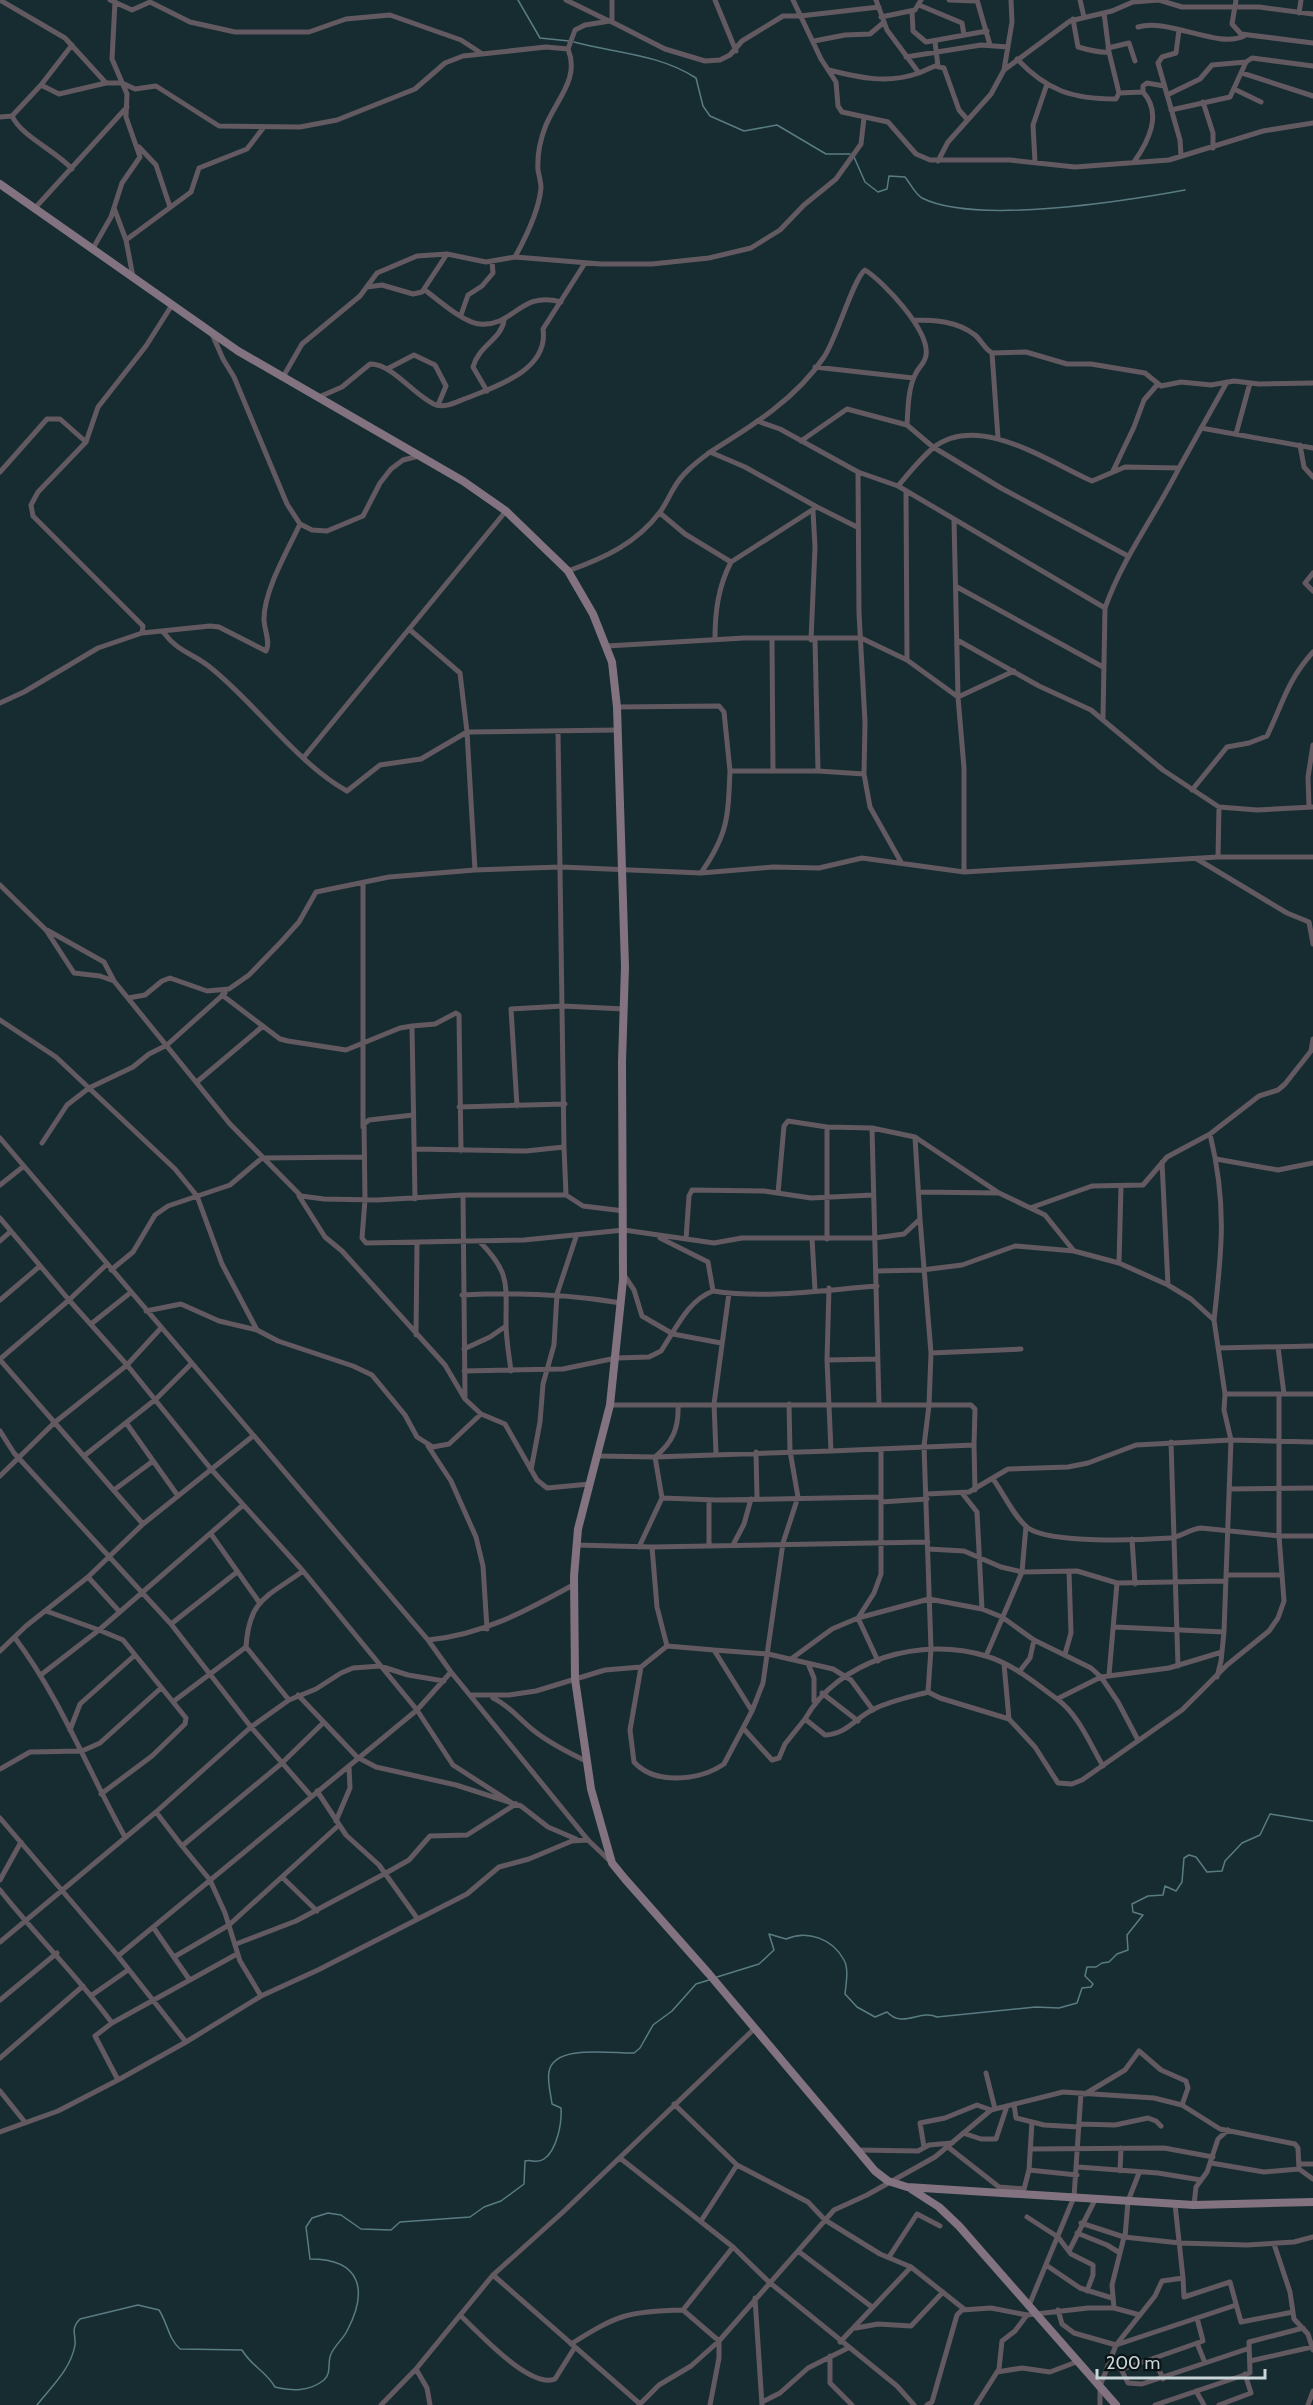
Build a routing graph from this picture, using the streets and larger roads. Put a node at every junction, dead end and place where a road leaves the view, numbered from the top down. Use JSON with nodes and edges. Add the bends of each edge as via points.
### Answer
{"nodes":[{"id":1,"x":0,"y":0,"type":"edge"},
{"id":2,"x":566,"y":0,"type":"edge"},
{"id":3,"x":612,"y":0,"type":"edge"},
{"id":4,"x":715,"y":0,"type":"edge"},
{"id":5,"x":794,"y":0,"type":"edge"},
{"id":6,"x":876,"y":0,"type":"edge"},
{"id":7,"x":949,"y":0,"type":"edge"},
{"id":8,"x":1011,"y":0,"type":"edge"},
{"id":9,"x":1080,"y":0,"type":"edge"},
{"id":10,"x":1162,"y":0,"type":"edge"},
{"id":11,"x":1236,"y":0,"type":"edge"},
{"id":12,"x":1279,"y":0,"type":"edge"},
{"id":13,"x":1301,"y":0,"type":"edge"},
{"id":14,"x":113,"y":1,"type":"edge"},
{"id":15,"x":977,"y":1,"type":"edge"},
{"id":16,"x":920,"y":2,"type":"edge"},
{"id":17,"x":1130,"y":2,"type":"edge"},
{"id":18,"x":1259,"y":3,"type":"edge"},
{"id":19,"x":879,"y":7,"type":"junction"},
{"id":20,"x":1233,"y":7,"type":"junction"},
{"id":21,"x":1276,"y":8,"type":"junction"},
{"id":22,"x":953,"y":9,"type":"edge"},
{"id":23,"x":912,"y":11,"type":"junction"},
{"id":24,"x":1299,"y":12,"type":"junction"},
{"id":25,"x":1104,"y":13,"type":"junction"},
{"id":26,"x":1313,"y":14,"type":"edge"},
{"id":27,"x":800,"y":16,"type":"junction"},
{"id":28,"x":1084,"y":16,"type":"junction"},
{"id":29,"x":1073,"y":19,"type":"junction"},
{"id":30,"x":882,"y":20,"type":"junction"},
{"id":31,"x":611,"y":22,"type":"junction"},
{"id":32,"x":1138,"y":27,"type":"dead end"},
{"id":33,"x":1179,"y":30,"type":"junction"},
{"id":34,"x":987,"y":31,"type":"junction"},
{"id":35,"x":964,"y":35,"type":"junction"},
{"id":36,"x":1245,"y":36,"type":"junction"},
{"id":37,"x":814,"y":41,"type":"junction"},
{"id":38,"x":934,"y":42,"type":"junction"},
{"id":39,"x":1313,"y":43,"type":"edge"},
{"id":40,"x":72,"y":45,"type":"junction"},
{"id":41,"x":990,"y":45,"type":"junction"},
{"id":42,"x":1008,"y":47,"type":"junction"},
{"id":43,"x":568,"y":49,"type":"junction"},
{"id":44,"x":1109,"y":50,"type":"junction"},
{"id":45,"x":736,"y":51,"type":"junction"},
{"id":46,"x":481,"y":53,"type":"junction"},
{"id":47,"x":937,"y":53,"type":"junction"},
{"id":48,"x":906,"y":57,"type":"junction"},
{"id":49,"x":1017,"y":59,"type":"junction"},
{"id":50,"x":1135,"y":61,"type":"dead end"},
{"id":51,"x":1246,"y":62,"type":"junction"},
{"id":52,"x":938,"y":66,"type":"junction"},
{"id":53,"x":1313,"y":66,"type":"edge"},
{"id":54,"x":829,"y":70,"type":"junction"},
{"id":55,"x":1004,"y":70,"type":"junction"},
{"id":56,"x":919,"y":73,"type":"junction"},
{"id":57,"x":1242,"y":73,"type":"junction"},
{"id":58,"x":106,"y":83,"type":"junction"},
{"id":59,"x":122,"y":83,"type":"junction"},
{"id":60,"x":1047,"y":84,"type":"junction"},
{"id":61,"x":41,"y":85,"type":"junction"},
{"id":62,"x":1164,"y":86,"type":"junction"},
{"id":63,"x":1234,"y":89,"type":"junction"},
{"id":64,"x":1143,"y":92,"type":"junction"},
{"id":65,"x":1119,"y":93,"type":"junction"},
{"id":66,"x":1167,"y":96,"type":"junction"},
{"id":67,"x":1313,"y":96,"type":"edge"},
{"id":68,"x":1203,"y":102,"type":"junction"},
{"id":69,"x":1262,"y":102,"type":"dead end"},
{"id":70,"x":127,"y":107,"type":"junction"},
{"id":71,"x":1171,"y":110,"type":"junction"},
{"id":72,"x":12,"y":116,"type":"junction"},
{"id":73,"x":0,"y":117,"type":"edge"},
{"id":74,"x":864,"y":118,"type":"junction"},
{"id":75,"x":967,"y":119,"type":"junction"},
{"id":76,"x":1313,"y":123,"type":"edge"},
{"id":77,"x":264,"y":127,"type":"junction"},
{"id":78,"x":139,"y":147,"type":"junction"},
{"id":79,"x":1213,"y":148,"type":"junction"},
{"id":80,"x":1181,"y":156,"type":"junction"},
{"id":81,"x":938,"y":161,"type":"junction"},
{"id":82,"x":1035,"y":162,"type":"junction"},
{"id":83,"x":1134,"y":162,"type":"junction"},
{"id":84,"x":72,"y":169,"type":"junction"},
{"id":85,"x":0,"y":184,"type":"edge"},
{"id":86,"x":114,"y":207,"type":"junction"},
{"id":87,"x":170,"y":207,"type":"junction"},
{"id":88,"x":35,"y":208,"type":"junction"},
{"id":89,"x":126,"y":240,"type":"junction"},
{"id":90,"x":92,"y":250,"type":"junction"},
{"id":91,"x":447,"y":254,"type":"junction"},
{"id":92,"x":515,"y":257,"type":"junction"},
{"id":93,"x":492,"y":261,"type":"junction"},
{"id":94,"x":585,"y":263,"type":"junction"},
{"id":95,"x":134,"y":279,"type":"junction"},
{"id":96,"x":367,"y":287,"type":"junction"},
{"id":97,"x":425,"y":290,"type":"junction"},
{"id":98,"x":561,"y":302,"type":"junction"},
{"id":99,"x":172,"y":305,"type":"junction"},
{"id":100,"x":461,"y":315,"type":"junction"},
{"id":101,"x":504,"y":320,"type":"junction"},
{"id":102,"x":914,"y":320,"type":"junction"},
{"id":103,"x":211,"y":333,"type":"junction"},
{"id":104,"x":992,"y":353,"type":"junction"},
{"id":105,"x":815,"y":367,"type":"junction"},
{"id":106,"x":387,"y":369,"type":"junction"},
{"id":107,"x":284,"y":377,"type":"junction"},
{"id":108,"x":913,"y":378,"type":"junction"},
{"id":109,"x":1227,"y":382,"type":"junction"},
{"id":110,"x":1250,"y":383,"type":"junction"},
{"id":111,"x":1313,"y":383,"type":"edge"},
{"id":112,"x":1156,"y":385,"type":"junction"},
{"id":113,"x":487,"y":391,"type":"junction"},
{"id":114,"x":320,"y":398,"type":"junction"},
{"id":115,"x":438,"y":405,"type":"junction"},
{"id":116,"x":757,"y":421,"type":"junction"},
{"id":117,"x":907,"y":425,"type":"junction"},
{"id":118,"x":1201,"y":428,"type":"junction"},
{"id":119,"x":1236,"y":434,"type":"junction"},
{"id":120,"x":998,"y":438,"type":"junction"},
{"id":121,"x":801,"y":441,"type":"junction"},
{"id":122,"x":86,"y":442,"type":"junction"},
{"id":123,"x":1300,"y":446,"type":"junction"},
{"id":124,"x":933,"y":447,"type":"junction"},
{"id":125,"x":1313,"y":448,"type":"edge"},
{"id":126,"x":710,"y":452,"type":"junction"},
{"id":127,"x":418,"y":456,"type":"junction"},
{"id":128,"x":1179,"y":468,"type":"junction"},
{"id":129,"x":1113,"y":471,"type":"junction"},
{"id":130,"x":0,"y":472,"type":"edge"},
{"id":131,"x":858,"y":472,"type":"junction"},
{"id":132,"x":1313,"y":477,"type":"edge"},
{"id":133,"x":898,"y":486,"type":"junction"},
{"id":134,"x":906,"y":492,"type":"junction"},
{"id":135,"x":815,"y":509,"type":"junction"},
{"id":136,"x":506,"y":511,"type":"junction"},
{"id":137,"x":660,"y":513,"type":"junction"},
{"id":138,"x":954,"y":520,"type":"junction"},
{"id":139,"x":300,"y":524,"type":"junction"},
{"id":140,"x":857,"y":527,"type":"junction"},
{"id":141,"x":1128,"y":556,"type":"junction"},
{"id":142,"x":731,"y":562,"type":"junction"},
{"id":143,"x":568,"y":572,"type":"junction"},
{"id":144,"x":1313,"y":573,"type":"edge"},
{"id":145,"x":957,"y":587,"type":"junction"},
{"id":146,"x":1313,"y":591,"type":"edge"},
{"id":147,"x":1105,"y":608,"type":"junction"},
{"id":148,"x":409,"y":629,"type":"junction"},
{"id":149,"x":142,"y":633,"type":"junction"},
{"id":150,"x":164,"y":633,"type":"junction"},
{"id":151,"x":861,"y":638,"type":"junction"},
{"id":152,"x":716,"y":639,"type":"junction"},
{"id":153,"x":772,"y":639,"type":"junction"},
{"id":154,"x":813,"y":640,"type":"junction"},
{"id":155,"x":959,"y":641,"type":"junction"},
{"id":156,"x":607,"y":646,"type":"junction"},
{"id":157,"x":1313,"y":652,"type":"edge"},
{"id":158,"x":907,"y":660,"type":"junction"},
{"id":159,"x":1103,"y":667,"type":"junction"},
{"id":160,"x":1014,"y":671,"type":"junction"},
{"id":161,"x":958,"y":697,"type":"junction"},
{"id":162,"x":0,"y":703,"type":"edge"},
{"id":163,"x":617,"y":707,"type":"junction"},
{"id":164,"x":1103,"y":718,"type":"junction"},
{"id":165,"x":617,"y":730,"type":"junction"},
{"id":166,"x":558,"y":731,"type":"junction"},
{"id":167,"x":466,"y":732,"type":"junction"},
{"id":168,"x":1313,"y":745,"type":"edge"},
{"id":169,"x":304,"y":757,"type":"junction"},
{"id":170,"x":730,"y":771,"type":"junction"},
{"id":171,"x":772,"y":771,"type":"junction"},
{"id":172,"x":818,"y":771,"type":"junction"},
{"id":173,"x":864,"y":774,"type":"junction"},
{"id":174,"x":1192,"y":790,"type":"junction"},
{"id":175,"x":1219,"y":807,"type":"junction"},
{"id":176,"x":1311,"y":807,"type":"edge"},
{"id":177,"x":1313,"y":856,"type":"edge"},
{"id":178,"x":1218,"y":857,"type":"junction"},
{"id":179,"x":1197,"y":859,"type":"junction"},
{"id":180,"x":901,"y":862,"type":"junction"},
{"id":181,"x":561,"y":867,"type":"junction"},
{"id":182,"x":621,"y":868,"type":"junction"},
{"id":183,"x":475,"y":870,"type":"junction"},
{"id":184,"x":964,"y":872,"type":"junction"},
{"id":185,"x":701,"y":873,"type":"junction"},
{"id":186,"x":363,"y":884,"type":"junction"},
{"id":187,"x":0,"y":885,"type":"edge"},
{"id":188,"x":1311,"y":922,"type":"edge"},
{"id":189,"x":46,"y":930,"type":"junction"},
{"id":190,"x":1313,"y":944,"type":"edge"},
{"id":191,"x":114,"y":981,"type":"junction"},
{"id":192,"x":229,"y":989,"type":"junction"},
{"id":193,"x":222,"y":995,"type":"junction"},
{"id":194,"x":128,"y":998,"type":"junction"},
{"id":195,"x":563,"y":1006,"type":"junction"},
{"id":196,"x":624,"y":1009,"type":"junction"},
{"id":197,"x":0,"y":1020,"type":"edge"},
{"id":198,"x":263,"y":1026,"type":"junction"},
{"id":199,"x":412,"y":1026,"type":"junction"},
{"id":200,"x":1313,"y":1040,"type":"edge"},
{"id":201,"x":167,"y":1045,"type":"junction"},
{"id":202,"x":361,"y":1045,"type":"junction"},
{"id":203,"x":1312,"y":1051,"type":"edge"},
{"id":204,"x":198,"y":1082,"type":"junction"},
{"id":205,"x":89,"y":1088,"type":"junction"},
{"id":206,"x":565,"y":1104,"type":"junction"},
{"id":207,"x":517,"y":1106,"type":"junction"},
{"id":208,"x":459,"y":1107,"type":"junction"},
{"id":209,"x":413,"y":1115,"type":"junction"},
{"id":210,"x":827,"y":1126,"type":"junction"},
{"id":211,"x":363,"y":1128,"type":"junction"},
{"id":212,"x":872,"y":1128,"type":"junction"},
{"id":213,"x":1210,"y":1134,"type":"junction"},
{"id":214,"x":915,"y":1137,"type":"junction"},
{"id":215,"x":0,"y":1138,"type":"edge"},
{"id":216,"x":42,"y":1143,"type":"dead end"},
{"id":217,"x":564,"y":1147,"type":"junction"},
{"id":218,"x":414,"y":1149,"type":"junction"},
{"id":219,"x":461,"y":1151,"type":"junction"},
{"id":220,"x":363,"y":1157,"type":"junction"},
{"id":221,"x":262,"y":1158,"type":"junction"},
{"id":222,"x":1216,"y":1159,"type":"junction"},
{"id":223,"x":1162,"y":1162,"type":"junction"},
{"id":224,"x":1313,"y":1163,"type":"edge"},
{"id":225,"x":24,"y":1166,"type":"junction"},
{"id":226,"x":0,"y":1185,"type":"edge"},
{"id":227,"x":1121,"y":1186,"type":"junction"},
{"id":228,"x":296,"y":1192,"type":"junction"},
{"id":229,"x":919,"y":1192,"type":"junction"},
{"id":230,"x":778,"y":1193,"type":"junction"},
{"id":231,"x":999,"y":1193,"type":"junction"},
{"id":232,"x":463,"y":1195,"type":"junction"},
{"id":233,"x":566,"y":1195,"type":"junction"},
{"id":234,"x":873,"y":1195,"type":"junction"},
{"id":235,"x":197,"y":1196,"type":"junction"},
{"id":236,"x":826,"y":1197,"type":"junction"},
{"id":237,"x":415,"y":1199,"type":"junction"},
{"id":238,"x":365,"y":1200,"type":"junction"},
{"id":239,"x":1030,"y":1208,"type":"junction"},
{"id":240,"x":624,"y":1211,"type":"junction"},
{"id":241,"x":0,"y":1218,"type":"edge"},
{"id":242,"x":920,"y":1219,"type":"junction"},
{"id":243,"x":624,"y":1230,"type":"junction"},
{"id":244,"x":11,"y":1231,"type":"junction"},
{"id":245,"x":576,"y":1237,"type":"junction"},
{"id":246,"x":657,"y":1237,"type":"junction"},
{"id":247,"x":812,"y":1238,"type":"junction"},
{"id":248,"x":875,"y":1238,"type":"junction"},
{"id":249,"x":686,"y":1239,"type":"junction"},
{"id":250,"x":827,"y":1239,"type":"junction"},
{"id":251,"x":0,"y":1240,"type":"edge"},
{"id":252,"x":479,"y":1241,"type":"junction"},
{"id":253,"x":462,"y":1242,"type":"junction"},
{"id":254,"x":417,"y":1244,"type":"junction"},
{"id":255,"x":1074,"y":1251,"type":"junction"},
{"id":256,"x":1119,"y":1263,"type":"junction"},
{"id":257,"x":106,"y":1265,"type":"junction"},
{"id":258,"x":40,"y":1266,"type":"junction"},
{"id":259,"x":111,"y":1270,"type":"junction"},
{"id":260,"x":922,"y":1270,"type":"junction"},
{"id":261,"x":877,"y":1271,"type":"junction"},
{"id":262,"x":623,"y":1274,"type":"junction"},
{"id":263,"x":877,"y":1286,"type":"junction"},
{"id":264,"x":1168,"y":1286,"type":"junction"},
{"id":265,"x":829,"y":1288,"type":"junction"},
{"id":266,"x":815,"y":1290,"type":"junction"},
{"id":267,"x":713,"y":1291,"type":"junction"},
{"id":268,"x":508,"y":1292,"type":"junction"},
{"id":269,"x":130,"y":1293,"type":"junction"},
{"id":270,"x":729,"y":1293,"type":"junction"},
{"id":271,"x":557,"y":1294,"type":"junction"},
{"id":272,"x":462,"y":1295,"type":"junction"},
{"id":273,"x":0,"y":1300,"type":"edge"},
{"id":274,"x":69,"y":1300,"type":"junction"},
{"id":275,"x":621,"y":1303,"type":"junction"},
{"id":276,"x":146,"y":1311,"type":"junction"},
{"id":277,"x":1214,"y":1320,"type":"junction"},
{"id":278,"x":91,"y":1324,"type":"junction"},
{"id":279,"x":506,"y":1326,"type":"junction"},
{"id":280,"x":161,"y":1328,"type":"junction"},
{"id":281,"x":257,"y":1330,"type":"junction"},
{"id":282,"x":673,"y":1334,"type":"junction"},
{"id":283,"x":416,"y":1335,"type":"junction"},
{"id":284,"x":721,"y":1343,"type":"junction"},
{"id":285,"x":1313,"y":1346,"type":"edge"},
{"id":286,"x":1278,"y":1347,"type":"junction"},
{"id":287,"x":464,"y":1348,"type":"junction"},
{"id":288,"x":1218,"y":1348,"type":"junction"},
{"id":289,"x":1021,"y":1349,"type":"dead end"},
{"id":290,"x":931,"y":1353,"type":"junction"},
{"id":291,"x":616,"y":1358,"type":"junction"},
{"id":292,"x":0,"y":1359,"type":"edge"},
{"id":293,"x":878,"y":1359,"type":"junction"},
{"id":294,"x":827,"y":1360,"type":"junction"},
{"id":295,"x":191,"y":1364,"type":"junction"},
{"id":296,"x":127,"y":1365,"type":"junction"},
{"id":297,"x":545,"y":1370,"type":"junction"},
{"id":298,"x":464,"y":1371,"type":"junction"},
{"id":299,"x":512,"y":1371,"type":"junction"},
{"id":300,"x":1225,"y":1394,"type":"junction"},
{"id":301,"x":1282,"y":1394,"type":"junction"},
{"id":302,"x":1313,"y":1394,"type":"edge"},
{"id":303,"x":465,"y":1399,"type":"junction"},
{"id":304,"x":156,"y":1400,"type":"junction"},
{"id":305,"x":829,"y":1403,"type":"junction"},
{"id":306,"x":714,"y":1404,"type":"junction"},
{"id":307,"x":789,"y":1404,"type":"junction"},
{"id":308,"x":610,"y":1405,"type":"junction"},
{"id":309,"x":678,"y":1405,"type":"junction"},
{"id":310,"x":879,"y":1405,"type":"junction"},
{"id":311,"x":929,"y":1405,"type":"junction"},
{"id":312,"x":481,"y":1414,"type":"junction"},
{"id":313,"x":54,"y":1423,"type":"junction"},
{"id":314,"x":127,"y":1424,"type":"junction"},
{"id":315,"x":0,"y":1431,"type":"edge"},
{"id":316,"x":253,"y":1436,"type":"junction"},
{"id":317,"x":1231,"y":1440,"type":"junction"},
{"id":318,"x":1171,"y":1442,"type":"junction"},
{"id":319,"x":1279,"y":1442,"type":"junction"},
{"id":320,"x":1313,"y":1442,"type":"edge"},
{"id":321,"x":427,"y":1444,"type":"junction"},
{"id":322,"x":974,"y":1445,"type":"junction"},
{"id":323,"x":924,"y":1446,"type":"junction"},
{"id":324,"x":831,"y":1450,"type":"junction"},
{"id":325,"x":881,"y":1450,"type":"junction"},
{"id":326,"x":790,"y":1451,"type":"junction"},
{"id":327,"x":756,"y":1452,"type":"junction"},
{"id":328,"x":716,"y":1454,"type":"junction"},
{"id":329,"x":84,"y":1456,"type":"junction"},
{"id":330,"x":597,"y":1456,"type":"junction"},
{"id":331,"x":655,"y":1457,"type":"junction"},
{"id":332,"x":21,"y":1458,"type":"junction"},
{"id":333,"x":153,"y":1461,"type":"junction"},
{"id":334,"x":211,"y":1468,"type":"junction"},
{"id":335,"x":531,"y":1472,"type":"junction"},
{"id":336,"x":0,"y":1476,"type":"edge"},
{"id":337,"x":993,"y":1479,"type":"junction"},
{"id":338,"x":590,"y":1484,"type":"junction"},
{"id":339,"x":1229,"y":1488,"type":"junction"},
{"id":340,"x":1313,"y":1488,"type":"edge"},
{"id":341,"x":1280,"y":1489,"type":"junction"},
{"id":342,"x":114,"y":1490,"type":"junction"},
{"id":343,"x":975,"y":1490,"type":"junction"},
{"id":344,"x":962,"y":1493,"type":"junction"},
{"id":345,"x":178,"y":1496,"type":"junction"},
{"id":346,"x":798,"y":1497,"type":"junction"},
{"id":347,"x":927,"y":1497,"type":"junction"},
{"id":348,"x":662,"y":1498,"type":"junction"},
{"id":349,"x":754,"y":1499,"type":"junction"},
{"id":350,"x":881,"y":1499,"type":"junction"},
{"id":351,"x":709,"y":1500,"type":"junction"},
{"id":352,"x":243,"y":1505,"type":"junction"},
{"id":353,"x":143,"y":1524,"type":"junction"},
{"id":354,"x":1026,"y":1526,"type":"junction"},
{"id":355,"x":1228,"y":1531,"type":"junction"},
{"id":356,"x":211,"y":1534,"type":"junction"},
{"id":357,"x":1279,"y":1536,"type":"junction"},
{"id":358,"x":1313,"y":1536,"type":"edge"},
{"id":359,"x":1174,"y":1538,"type":"junction"},
{"id":360,"x":1132,"y":1539,"type":"junction"},
{"id":361,"x":880,"y":1542,"type":"junction"},
{"id":362,"x":783,"y":1543,"type":"junction"},
{"id":363,"x":576,"y":1545,"type":"junction"},
{"id":364,"x":710,"y":1545,"type":"junction"},
{"id":365,"x":733,"y":1545,"type":"junction"},
{"id":366,"x":928,"y":1546,"type":"junction"},
{"id":367,"x":639,"y":1547,"type":"junction"},
{"id":368,"x":652,"y":1547,"type":"junction"},
{"id":369,"x":107,"y":1557,"type":"junction"},
{"id":370,"x":979,"y":1559,"type":"junction"},
{"id":371,"x":303,"y":1571,"type":"junction"},
{"id":372,"x":1069,"y":1571,"type":"junction"},
{"id":373,"x":237,"y":1572,"type":"junction"},
{"id":374,"x":1022,"y":1572,"type":"junction"},
{"id":375,"x":1281,"y":1575,"type":"junction"},
{"id":376,"x":88,"y":1577,"type":"junction"},
{"id":377,"x":1226,"y":1578,"type":"junction"},
{"id":378,"x":1117,"y":1583,"type":"junction"},
{"id":379,"x":1135,"y":1584,"type":"junction"},
{"id":380,"x":1176,"y":1584,"type":"junction"},
{"id":381,"x":573,"y":1585,"type":"junction"},
{"id":382,"x":141,"y":1592,"type":"junction"},
{"id":383,"x":929,"y":1599,"type":"junction"},
{"id":384,"x":260,"y":1602,"type":"junction"},
{"id":385,"x":982,"y":1609,"type":"junction"},
{"id":386,"x":118,"y":1610,"type":"junction"},
{"id":387,"x":46,"y":1611,"type":"junction"},
{"id":388,"x":1002,"y":1617,"type":"junction"},
{"id":389,"x":858,"y":1618,"type":"junction"},
{"id":390,"x":171,"y":1624,"type":"junction"},
{"id":391,"x":1115,"y":1627,"type":"junction"},
{"id":392,"x":486,"y":1629,"type":"junction"},
{"id":393,"x":99,"y":1630,"type":"junction"},
{"id":394,"x":1177,"y":1630,"type":"junction"},
{"id":395,"x":1224,"y":1632,"type":"junction"},
{"id":396,"x":15,"y":1638,"type":"junction"},
{"id":397,"x":428,"y":1640,"type":"junction"},
{"id":398,"x":1034,"y":1640,"type":"junction"},
{"id":399,"x":667,"y":1646,"type":"junction"},
{"id":400,"x":246,"y":1647,"type":"junction"},
{"id":401,"x":931,"y":1649,"type":"junction"},
{"id":402,"x":714,"y":1650,"type":"junction"},
{"id":403,"x":0,"y":1652,"type":"edge"},
{"id":404,"x":1222,"y":1652,"type":"junction"},
{"id":405,"x":768,"y":1654,"type":"junction"},
{"id":406,"x":1065,"y":1654,"type":"junction"},
{"id":407,"x":135,"y":1655,"type":"junction"},
{"id":408,"x":986,"y":1656,"type":"junction"},
{"id":409,"x":791,"y":1659,"type":"junction"},
{"id":410,"x":878,"y":1661,"type":"junction"},
{"id":411,"x":1004,"y":1664,"type":"junction"},
{"id":412,"x":380,"y":1666,"type":"junction"},
{"id":413,"x":809,"y":1666,"type":"junction"},
{"id":414,"x":1178,"y":1666,"type":"junction"},
{"id":415,"x":641,"y":1667,"type":"junction"},
{"id":416,"x":210,"y":1672,"type":"junction"},
{"id":417,"x":451,"y":1672,"type":"junction"},
{"id":418,"x":1019,"y":1672,"type":"junction"},
{"id":419,"x":42,"y":1674,"type":"junction"},
{"id":420,"x":846,"y":1675,"type":"junction"},
{"id":421,"x":1109,"y":1675,"type":"junction"},
{"id":422,"x":1101,"y":1677,"type":"junction"},
{"id":423,"x":1217,"y":1677,"type":"junction"},
{"id":424,"x":575,"y":1679,"type":"junction"},
{"id":425,"x":444,"y":1681,"type":"junction"},
{"id":426,"x":161,"y":1688,"type":"junction"},
{"id":427,"x":928,"y":1692,"type":"junction"},
{"id":428,"x":822,"y":1693,"type":"junction"},
{"id":429,"x":298,"y":1695,"type":"junction"},
{"id":430,"x":470,"y":1695,"type":"junction"},
{"id":431,"x":492,"y":1697,"type":"junction"},
{"id":432,"x":1057,"y":1699,"type":"junction"},
{"id":433,"x":289,"y":1700,"type":"junction"},
{"id":434,"x":174,"y":1701,"type":"junction"},
{"id":435,"x":814,"y":1703,"type":"junction"},
{"id":436,"x":417,"y":1710,"type":"junction"},
{"id":437,"x":873,"y":1710,"type":"junction"},
{"id":438,"x":753,"y":1711,"type":"junction"},
{"id":439,"x":805,"y":1719,"type":"junction"},
{"id":440,"x":1009,"y":1719,"type":"junction"},
{"id":441,"x":858,"y":1721,"type":"junction"},
{"id":442,"x":323,"y":1723,"type":"junction"},
{"id":443,"x":251,"y":1727,"type":"junction"},
{"id":444,"x":743,"y":1728,"type":"junction"},
{"id":445,"x":70,"y":1730,"type":"junction"},
{"id":446,"x":1138,"y":1740,"type":"junction"},
{"id":447,"x":82,"y":1751,"type":"junction"},
{"id":448,"x":357,"y":1757,"type":"junction"},
{"id":449,"x":585,"y":1761,"type":"junction"},
{"id":450,"x":282,"y":1763,"type":"junction"},
{"id":451,"x":1103,"y":1766,"type":"junction"},
{"id":452,"x":349,"y":1767,"type":"junction"},
{"id":453,"x":0,"y":1769,"type":"edge"},
{"id":454,"x":101,"y":1794,"type":"junction"},
{"id":455,"x":314,"y":1794,"type":"junction"},
{"id":456,"x":514,"y":1803,"type":"junction"},
{"id":457,"x":156,"y":1812,"type":"junction"},
{"id":458,"x":1,"y":1821,"type":"edge"},
{"id":459,"x":338,"y":1823,"type":"junction"},
{"id":460,"x":125,"y":1837,"type":"junction"},
{"id":461,"x":578,"y":1840,"type":"junction"},
{"id":462,"x":588,"y":1840,"type":"junction"},
{"id":463,"x":21,"y":1842,"type":"junction"},
{"id":464,"x":182,"y":1846,"type":"junction"},
{"id":465,"x":612,"y":1863,"type":"junction"},
{"id":466,"x":386,"y":1873,"type":"junction"},
{"id":467,"x":283,"y":1878,"type":"junction"},
{"id":468,"x":0,"y":1880,"type":"edge"},
{"id":469,"x":210,"y":1880,"type":"junction"},
{"id":470,"x":0,"y":1890,"type":"edge"},
{"id":471,"x":61,"y":1892,"type":"junction"},
{"id":472,"x":317,"y":1911,"type":"junction"},
{"id":473,"x":417,"y":1918,"type":"junction"},
{"id":474,"x":25,"y":1922,"type":"junction"},
{"id":475,"x":229,"y":1925,"type":"junction"},
{"id":476,"x":153,"y":1927,"type":"junction"},
{"id":477,"x":0,"y":1942,"type":"edge"},
{"id":478,"x":236,"y":1944,"type":"junction"},
{"id":479,"x":57,"y":1953,"type":"junction"},
{"id":480,"x":237,"y":1954,"type":"junction"},
{"id":481,"x":118,"y":1956,"type":"junction"},
{"id":482,"x":174,"y":1957,"type":"junction"},
{"id":483,"x":128,"y":1970,"type":"junction"},
{"id":484,"x":189,"y":1979,"type":"junction"},
{"id":485,"x":83,"y":1986,"type":"junction"},
{"id":486,"x":92,"y":1995,"type":"junction"},
{"id":487,"x":261,"y":1996,"type":"junction"},
{"id":488,"x":0,"y":2000,"type":"edge"},
{"id":489,"x":155,"y":2001,"type":"junction"},
{"id":490,"x":112,"y":2023,"type":"junction"},
{"id":491,"x":754,"y":2029,"type":"junction"},
{"id":492,"x":186,"y":2042,"type":"junction"},
{"id":493,"x":0,"y":2058,"type":"edge"},
{"id":494,"x":986,"y":2073,"type":"dead end"},
{"id":495,"x":118,"y":2080,"type":"junction"},
{"id":496,"x":0,"y":2091,"type":"edge"},
{"id":497,"x":1083,"y":2094,"type":"junction"},
{"id":498,"x":674,"y":2104,"type":"junction"},
{"id":499,"x":1014,"y":2104,"type":"junction"},
{"id":500,"x":1182,"y":2105,"type":"junction"},
{"id":501,"x":1007,"y":2106,"type":"junction"},
{"id":502,"x":993,"y":2110,"type":"junction"},
{"id":503,"x":24,"y":2121,"type":"junction"},
{"id":504,"x":1032,"y":2122,"type":"junction"},
{"id":505,"x":1079,"y":2125,"type":"junction"},
{"id":506,"x":1161,"y":2126,"type":"dead end"},
{"id":507,"x":1228,"y":2130,"type":"junction"},
{"id":508,"x":0,"y":2132,"type":"edge"},
{"id":509,"x":963,"y":2133,"type":"junction"},
{"id":510,"x":954,"y":2142,"type":"junction"},
{"id":511,"x":924,"y":2147,"type":"junction"},
{"id":512,"x":948,"y":2147,"type":"junction"},
{"id":513,"x":1079,"y":2147,"type":"junction"},
{"id":514,"x":1122,"y":2148,"type":"junction"},
{"id":515,"x":1030,"y":2149,"type":"junction"},
{"id":516,"x":856,"y":2150,"type":"junction"},
{"id":517,"x":620,"y":2158,"type":"junction"},
{"id":518,"x":1212,"y":2160,"type":"junction"},
{"id":519,"x":1313,"y":2164,"type":"edge"},
{"id":520,"x":737,"y":2165,"type":"junction"},
{"id":521,"x":1078,"y":2167,"type":"junction"},
{"id":522,"x":1299,"y":2167,"type":"junction"},
{"id":523,"x":1029,"y":2170,"type":"junction"},
{"id":524,"x":1120,"y":2171,"type":"junction"},
{"id":525,"x":1139,"y":2173,"type":"junction"},
{"id":526,"x":1077,"y":2175,"type":"junction"},
{"id":527,"x":1313,"y":2179,"type":"edge"},
{"id":528,"x":888,"y":2181,"type":"junction"},
{"id":529,"x":1201,"y":2181,"type":"junction"},
{"id":530,"x":907,"y":2187,"type":"junction"},
{"id":531,"x":1074,"y":2196,"type":"junction"},
{"id":532,"x":1096,"y":2198,"type":"junction"},
{"id":533,"x":1128,"y":2200,"type":"junction"},
{"id":534,"x":1313,"y":2202,"type":"edge"},
{"id":535,"x":1175,"y":2204,"type":"junction"},
{"id":536,"x":1194,"y":2205,"type":"junction"},
{"id":537,"x":1027,"y":2217,"type":"dead end"},
{"id":538,"x":825,"y":2220,"type":"junction"},
{"id":539,"x":701,"y":2221,"type":"junction"},
{"id":540,"x":1081,"y":2223,"type":"junction"},
{"id":541,"x":940,"y":2226,"type":"dead end"},
{"id":542,"x":1077,"y":2233,"type":"junction"},
{"id":543,"x":1058,"y":2237,"type":"junction"},
{"id":544,"x":1125,"y":2237,"type":"junction"},
{"id":545,"x":1313,"y":2237,"type":"edge"},
{"id":546,"x":1180,"y":2243,"type":"junction"},
{"id":547,"x":1274,"y":2244,"type":"junction"},
{"id":548,"x":733,"y":2247,"type":"junction"},
{"id":549,"x":798,"y":2251,"type":"junction"},
{"id":550,"x":1069,"y":2251,"type":"junction"},
{"id":551,"x":1120,"y":2253,"type":"junction"},
{"id":552,"x":889,"y":2257,"type":"junction"},
{"id":553,"x":1046,"y":2265,"type":"junction"},
{"id":554,"x":910,"y":2268,"type":"junction"},
{"id":555,"x":493,"y":2275,"type":"junction"},
{"id":556,"x":1183,"y":2278,"type":"junction"},
{"id":557,"x":769,"y":2282,"type":"junction"},
{"id":558,"x":1087,"y":2291,"type":"junction"},
{"id":559,"x":943,"y":2292,"type":"junction"},
{"id":560,"x":755,"y":2298,"type":"junction"},
{"id":561,"x":1112,"y":2298,"type":"junction"},
{"id":562,"x":1030,"y":2303,"type":"junction"},
{"id":563,"x":1236,"y":2305,"type":"junction"},
{"id":564,"x":872,"y":2307,"type":"junction"},
{"id":565,"x":1114,"y":2308,"type":"junction"},
{"id":566,"x":964,"y":2309,"type":"junction"},
{"id":567,"x":683,"y":2310,"type":"junction"},
{"id":568,"x":1058,"y":2310,"type":"junction"},
{"id":569,"x":1293,"y":2312,"type":"junction"},
{"id":570,"x":1038,"y":2314,"type":"junction"},
{"id":571,"x":1027,"y":2315,"type":"junction"},
{"id":572,"x":1140,"y":2315,"type":"junction"},
{"id":573,"x":461,"y":2316,"type":"junction"},
{"id":574,"x":1197,"y":2318,"type":"junction"},
{"id":575,"x":856,"y":2328,"type":"junction"},
{"id":576,"x":1303,"y":2328,"type":"junction"},
{"id":577,"x":719,"y":2341,"type":"junction"},
{"id":578,"x":840,"y":2342,"type":"junction"},
{"id":579,"x":1197,"y":2343,"type":"junction"},
{"id":580,"x":573,"y":2345,"type":"junction"},
{"id":581,"x":1116,"y":2345,"type":"junction"},
{"id":582,"x":848,"y":2348,"type":"junction"},
{"id":583,"x":1247,"y":2349,"type":"junction"},
{"id":584,"x":1313,"y":2349,"type":"edge"},
{"id":585,"x":830,"y":2356,"type":"junction"},
{"id":586,"x":1154,"y":2358,"type":"junction"},
{"id":587,"x":1079,"y":2361,"type":"junction"},
{"id":588,"x":1250,"y":2361,"type":"junction"},
{"id":589,"x":1205,"y":2363,"type":"junction"},
{"id":590,"x":1108,"y":2365,"type":"junction"},
{"id":591,"x":416,"y":2369,"type":"junction"},
{"id":592,"x":1120,"y":2369,"type":"junction"},
{"id":593,"x":997,"y":2372,"type":"junction"},
{"id":594,"x":1245,"y":2374,"type":"junction"},
{"id":595,"x":1163,"y":2379,"type":"junction"},
{"id":596,"x":1100,"y":2386,"type":"junction"},
{"id":597,"x":1196,"y":2391,"type":"junction"},
{"id":598,"x":1313,"y":2391,"type":"edge"},
{"id":599,"x":639,"y":2404,"type":"edge"},
{"id":600,"x":762,"y":2404,"type":"edge"},
{"id":601,"x":381,"y":2405,"type":"edge"},
{"id":602,"x":429,"y":2405,"type":"edge"},
{"id":603,"x":710,"y":2405,"type":"edge"},
{"id":604,"x":852,"y":2405,"type":"edge"},
{"id":605,"x":914,"y":2405,"type":"edge"},
{"id":606,"x":927,"y":2405,"type":"edge"},
{"id":607,"x":976,"y":2405,"type":"edge"},
{"id":608,"x":1100,"y":2405,"type":"edge"},
{"id":609,"x":1116,"y":2405,"type":"edge"},
{"id":610,"x":1155,"y":2405,"type":"edge"},
{"id":611,"x":1204,"y":2405,"type":"edge"},
{"id":612,"x":1219,"y":2405,"type":"edge"},
{"id":613,"x":1308,"y":2405,"type":"edge"}],
"edges":[{"from":1,"to":40,"type":"street"},
{"from":2,"to":31,"type":"street"},
{"from":3,"to":31,"type":"street"},
{"from":4,"to":45,"type":"street"},
{"from":5,"to":27,"type":"street"},
{"from":6,"to":19,"type":"street"},
{"from":7,"to":22,"type":"street"},
{"from":8,"to":42,"type":"street","via":[[1013,17]]},
{"from":9,"to":28,"type":"street"},
{"from":10,"to":17,"type":"street"},
{"from":10,"to":20,"type":"street","via":[[1180,7]]},
{"from":11,"to":20,"type":"street"},
{"from":12,"to":21,"type":"street"},
{"from":13,"to":24,"type":"street"},
{"from":14,"to":46,"type":"street","via":[[132,10],[150,2],[196,24],[235,32],[309,32],[346,19],[390,15],[461,40]]},
{"from":14,"to":59,"type":"street","via":[[112,59]]},
{"from":15,"to":22,"type":"street"},
{"from":15,"to":34,"type":"street"},
{"from":16,"to":22,"type":"street"},
{"from":16,"to":23,"type":"street"},
{"from":17,"to":25,"type":"street"},
{"from":18,"to":20,"type":"street"},
{"from":18,"to":21,"type":"street"},
{"from":19,"to":27,"type":"street"},
{"from":19,"to":30,"type":"street"},
{"from":20,"to":36,"type":"street","via":[[1232,24]]},
{"from":21,"to":24,"type":"street"},
{"from":22,"to":35,"type":"street","via":[[963,23]]},
{"from":23,"to":30,"type":"street"},
{"from":23,"to":38,"type":"street","via":[[915,34],[925,42]]},
{"from":24,"to":26,"type":"street"},
{"from":25,"to":28,"type":"street"},
{"from":25,"to":44,"type":"street"},
{"from":27,"to":37,"type":"street"},
{"from":27,"to":45,"type":"street","via":[[780,17],[742,41]]},
{"from":28,"to":29,"type":"street"},
{"from":29,"to":44,"type":"street","via":[[1078,47],[1100,53]]},
{"from":29,"to":49,"type":"street"},
{"from":30,"to":37,"type":"street","via":[[870,34]]},
{"from":30,"to":48,"type":"street"},
{"from":31,"to":43,"type":"street","via":[[578,28]]},
{"from":31,"to":45,"type":"street","via":[[665,49],[705,61],[720,60]]},
{"from":32,"to":33,"type":"street","via":[[1153,25]]},
{"from":33,"to":36,"type":"street","via":[[1218,37]]},
{"from":33,"to":62,"type":"street","via":[[1176,53],[1158,62]]},
{"from":34,"to":35,"type":"street"},
{"from":34,"to":41,"type":"street"},
{"from":35,"to":38,"type":"street"},
{"from":36,"to":39,"type":"street"},
{"from":37,"to":54,"type":"street"},
{"from":38,"to":47,"type":"street"},
{"from":40,"to":58,"type":"street"},
{"from":40,"to":61,"type":"street"},
{"from":41,"to":42,"type":"street"},
{"from":41,"to":47,"type":"street"},
{"from":42,"to":55,"type":"street"},
{"from":43,"to":46,"type":"street","via":[[546,47]]},
{"from":43,"to":92,"type":"street","via":[[571,78],[546,125],[537,152],[541,186],[538,201],[527,236]]},
{"from":44,"to":50,"type":"street","via":[[1129,43]]},
{"from":44,"to":65,"type":"street"},
{"from":46,"to":77,"type":"street","via":[[445,63],[415,89],[337,120],[300,127]]},
{"from":47,"to":48,"type":"street"},
{"from":47,"to":52,"type":"street"},
{"from":48,"to":56,"type":"street"},
{"from":49,"to":55,"type":"street"},
{"from":49,"to":60,"type":"street"},
{"from":51,"to":53,"type":"street","via":[[1258,58]]},
{"from":51,"to":57,"type":"street"},
{"from":51,"to":66,"type":"street","via":[[1212,65],[1200,79]]},
{"from":52,"to":56,"type":"street"},
{"from":52,"to":75,"type":"street","via":[[948,74],[959,111]]},
{"from":54,"to":56,"type":"street","via":[[884,80]]},
{"from":54,"to":74,"type":"street","via":[[836,82],[842,112]]},
{"from":55,"to":75,"type":"street","via":[[991,94]]},
{"from":57,"to":63,"type":"street"},
{"from":57,"to":67,"type":"street"},
{"from":58,"to":59,"type":"street"},
{"from":58,"to":61,"type":"street","via":[[64,94]]},
{"from":59,"to":70,"type":"street","via":[[128,94]]},
{"from":59,"to":77,"type":"street","via":[[135,89],[162,88],[219,126]]},
{"from":60,"to":65,"type":"street","via":[[1076,98],[1116,99]]},
{"from":60,"to":82,"type":"street","via":[[1033,125]]},
{"from":61,"to":72,"type":"street"},
{"from":62,"to":64,"type":"street","via":[[1147,83]]},
{"from":62,"to":66,"type":"street"},
{"from":63,"to":68,"type":"street","via":[[1229,98]]},
{"from":63,"to":69,"type":"street"},
{"from":64,"to":65,"type":"street"},
{"from":64,"to":83,"type":"street","via":[[1152,129]]},
{"from":66,"to":71,"type":"street"},
{"from":68,"to":71,"type":"street"},
{"from":68,"to":79,"type":"street"},
{"from":70,"to":78,"type":"street","via":[[128,126]]},
{"from":70,"to":84,"type":"street"},
{"from":71,"to":80,"type":"street"},
{"from":72,"to":73,"type":"street"},
{"from":72,"to":84,"type":"street","via":[[20,128],[56,152]]},
{"from":74,"to":81,"type":"street","via":[[888,122],[916,154]]},
{"from":74,"to":94,"type":"street","via":[[861,144],[836,179],[780,230],[758,244],[688,262]]},
{"from":75,"to":81,"type":"street"},
{"from":76,"to":79,"type":"street","via":[[1263,131]]},
{"from":77,"to":87,"type":"street","via":[[248,149],[199,168],[191,192]]},
{"from":78,"to":86,"type":"street","via":[[139,162],[122,183]]},
{"from":78,"to":87,"type":"street","via":[[156,165]]},
{"from":79,"to":80,"type":"street"},
{"from":80,"to":83,"type":"street"},
{"from":81,"to":82,"type":"street"},
{"from":82,"to":83,"type":"street","via":[[1075,167]]},
{"from":84,"to":88,"type":"street"},
{"from":85,"to":88,"type":"street"},
{"from":86,"to":89,"type":"street"},
{"from":86,"to":90,"type":"street"},
{"from":87,"to":89,"type":"street"},
{"from":88,"to":90,"type":"street"},
{"from":89,"to":95,"type":"street"},
{"from":90,"to":95,"type":"street"},
{"from":91,"to":93,"type":"street"},
{"from":91,"to":96,"type":"street","via":[[417,256],[400,262],[377,273]]},
{"from":91,"to":97,"type":"street"},
{"from":92,"to":93,"type":"street"},
{"from":92,"to":94,"type":"street"},
{"from":93,"to":100,"type":"street","via":[[493,273],[468,295]]},
{"from":94,"to":98,"type":"street"},
{"from":95,"to":99,"type":"street"},
{"from":96,"to":97,"type":"street","via":[[382,285],[413,294]]},
{"from":96,"to":107,"type":"street","via":[[302,344]]},
{"from":97,"to":100,"type":"street"},
{"from":98,"to":101,"type":"street","via":[[539,298]]},
{"from":98,"to":113,"type":"street","via":[[542,330],[539,353],[527,368]]},
{"from":99,"to":103,"type":"street"},
{"from":99,"to":122,"type":"street","via":[[146,346],[98,407]]},
{"from":100,"to":101,"type":"street","via":[[479,324]]},
{"from":101,"to":113,"type":"street","via":[[500,334],[483,349],[473,367]]},
{"from":102,"to":104,"type":"street","via":[[941,320],[963,328]]},
{"from":102,"to":105,"type":"street","via":[[863,270],[837,334]]},
{"from":102,"to":108,"type":"street","via":[[927,351]]},
{"from":103,"to":107,"type":"street"},
{"from":103,"to":139,"type":"street","via":[[234,377],[287,504]]},
{"from":104,"to":112,"type":"street","via":[[1026,352],[1067,364],[1136,371],[1147,374]]},
{"from":104,"to":120,"type":"street"},
{"from":105,"to":108,"type":"street"},
{"from":105,"to":116,"type":"street","via":[[782,404]]},
{"from":106,"to":114,"type":"street","via":[[370,364],[342,387]]},
{"from":106,"to":115,"type":"street"},
{"from":106,"to":115,"type":"street","via":[[414,355],[435,365],[446,386]]},
{"from":107,"to":114,"type":"street"},
{"from":108,"to":117,"type":"street"},
{"from":109,"to":110,"type":"street"},
{"from":109,"to":112,"type":"street"},
{"from":109,"to":118,"type":"street"},
{"from":110,"to":111,"type":"street"},
{"from":110,"to":119,"type":"street"},
{"from":112,"to":129,"type":"street","via":[[1144,400]]},
{"from":113,"to":115,"type":"street","via":[[449,405]]},
{"from":114,"to":127,"type":"street"},
{"from":116,"to":121,"type":"street"},
{"from":116,"to":126,"type":"street"},
{"from":117,"to":121,"type":"street","via":[[847,409]]},
{"from":117,"to":124,"type":"street"},
{"from":118,"to":119,"type":"street"},
{"from":118,"to":128,"type":"street"},
{"from":119,"to":123,"type":"street"},
{"from":120,"to":124,"type":"street","via":[[958,437]]},
{"from":120,"to":129,"type":"street","via":[[1092,481]]},
{"from":121,"to":131,"type":"street"},
{"from":122,"to":130,"type":"street","via":[[60,419],[47,419]]},
{"from":122,"to":149,"type":"street","via":[[32,499],[33,516],[143,626]]},
{"from":123,"to":125,"type":"street"},
{"from":123,"to":132,"type":"street","via":[[1304,467]]},
{"from":124,"to":133,"type":"street"},
{"from":124,"to":141,"type":"street"},
{"from":126,"to":135,"type":"street","via":[[745,467]]},
{"from":126,"to":137,"type":"street","via":[[680,480]]},
{"from":127,"to":136,"type":"street"},
{"from":127,"to":139,"type":"street","via":[[391,469],[360,518],[324,532]]},
{"from":128,"to":129,"type":"street","via":[[1137,466]]},
{"from":128,"to":141,"type":"street"},
{"from":131,"to":133,"type":"street"},
{"from":131,"to":140,"type":"street"},
{"from":133,"to":134,"type":"street"},
{"from":134,"to":138,"type":"street"},
{"from":134,"to":158,"type":"street"},
{"from":135,"to":140,"type":"street"},
{"from":135,"to":142,"type":"street"},
{"from":135,"to":154,"type":"street"},
{"from":136,"to":143,"type":"street"},
{"from":136,"to":148,"type":"street"},
{"from":137,"to":142,"type":"street","via":[[685,534]]},
{"from":137,"to":143,"type":"street","via":[[633,541],[616,552]]},
{"from":138,"to":145,"type":"street"},
{"from":138,"to":147,"type":"street"},
{"from":139,"to":150,"type":"street","via":[[266,601],[266,651],[219,627],[199,626]]},
{"from":140,"to":151,"type":"street"},
{"from":141,"to":147,"type":"street"},
{"from":142,"to":152,"type":"street","via":[[717,600]]},
{"from":143,"to":156,"type":"street"},
{"from":144,"to":146,"type":"street","via":[[1305,583]]},
{"from":145,"to":155,"type":"street"},
{"from":145,"to":159,"type":"street"},
{"from":147,"to":159,"type":"street"},
{"from":148,"to":167,"type":"street","via":[[460,673]]},
{"from":148,"to":169,"type":"street"},
{"from":149,"to":150,"type":"street"},
{"from":149,"to":162,"type":"street","via":[[98,648]]},
{"from":150,"to":169,"type":"street","via":[[175,647],[210,667]]},
{"from":151,"to":154,"type":"street"},
{"from":151,"to":158,"type":"street"},
{"from":151,"to":173,"type":"street"},
{"from":152,"to":153,"type":"street"},
{"from":152,"to":156,"type":"street"},
{"from":153,"to":154,"type":"street"},
{"from":153,"to":171,"type":"street"},
{"from":154,"to":172,"type":"street"},
{"from":155,"to":160,"type":"street"},
{"from":155,"to":161,"type":"street"},
{"from":156,"to":163,"type":"street"},
{"from":157,"to":174,"type":"street","via":[[1285,691],[1267,736],[1227,747]]},
{"from":158,"to":161,"type":"street"},
{"from":159,"to":164,"type":"street"},
{"from":160,"to":161,"type":"street"},
{"from":160,"to":164,"type":"street"},
{"from":161,"to":184,"type":"street","via":[[964,768]]},
{"from":163,"to":165,"type":"street"},
{"from":163,"to":170,"type":"street","via":[[719,706],[724,712]]},
{"from":164,"to":174,"type":"street"},
{"from":165,"to":166,"type":"street"},
{"from":165,"to":182,"type":"street"},
{"from":166,"to":167,"type":"street"},
{"from":166,"to":181,"type":"street"},
{"from":167,"to":169,"type":"street","via":[[421,759],[380,765],[350,790]]},
{"from":167,"to":183,"type":"street"},
{"from":168,"to":176,"type":"street","via":[[1308,777]]},
{"from":170,"to":171,"type":"street"},
{"from":170,"to":185,"type":"street","via":[[725,831]]},
{"from":171,"to":172,"type":"street"},
{"from":172,"to":173,"type":"street"},
{"from":173,"to":180,"type":"street","via":[[870,807]]},
{"from":174,"to":175,"type":"street"},
{"from":175,"to":176,"type":"street"},
{"from":175,"to":178,"type":"street"},
{"from":177,"to":178,"type":"street"},
{"from":178,"to":179,"type":"street"},
{"from":179,"to":184,"type":"street"},
{"from":179,"to":188,"type":"street","via":[[1287,913]]},
{"from":180,"to":184,"type":"street"},
{"from":180,"to":185,"type":"street","via":[[862,858],[819,868]]},
{"from":181,"to":182,"type":"street"},
{"from":181,"to":183,"type":"street"},
{"from":181,"to":195,"type":"street"},
{"from":182,"to":185,"type":"street"},
{"from":182,"to":196,"type":"street"},
{"from":183,"to":186,"type":"street","via":[[389,877]]},
{"from":186,"to":192,"type":"street","via":[[316,892],[299,922],[249,975]]},
{"from":186,"to":202,"type":"street"},
{"from":187,"to":189,"type":"street"},
{"from":188,"to":190,"type":"street"},
{"from":189,"to":191,"type":"street","via":[[104,962]]},
{"from":189,"to":191,"type":"street","via":[[74,973]]},
{"from":191,"to":194,"type":"street"},
{"from":192,"to":193,"type":"street"},
{"from":192,"to":194,"type":"street","via":[[207,991],[170,978],[145,995]]},
{"from":193,"to":198,"type":"street"},
{"from":193,"to":201,"type":"street"},
{"from":194,"to":201,"type":"street"},
{"from":195,"to":196,"type":"street"},
{"from":195,"to":206,"type":"street"},
{"from":195,"to":207,"type":"street","via":[[511,1008]]},
{"from":196,"to":240,"type":"street"},
{"from":197,"to":205,"type":"street","via":[[56,1057]]},
{"from":198,"to":202,"type":"street","via":[[288,1041],[342,1050]]},
{"from":198,"to":204,"type":"street"},
{"from":199,"to":202,"type":"street"},
{"from":199,"to":208,"type":"street","via":[[435,1024],[459,1015]]},
{"from":199,"to":209,"type":"street"},
{"from":200,"to":203,"type":"street"},
{"from":201,"to":204,"type":"street"},
{"from":201,"to":205,"type":"street"},
{"from":202,"to":211,"type":"street"},
{"from":203,"to":213,"type":"street","via":[[1278,1090],[1259,1096]]},
{"from":204,"to":221,"type":"street"},
{"from":205,"to":216,"type":"street","via":[[67,1105]]},
{"from":205,"to":235,"type":"street","via":[[175,1169]]},
{"from":206,"to":207,"type":"street"},
{"from":206,"to":217,"type":"street"},
{"from":207,"to":208,"type":"street"},
{"from":208,"to":219,"type":"street"},
{"from":209,"to":211,"type":"street","via":[[369,1120]]},
{"from":209,"to":218,"type":"street"},
{"from":210,"to":212,"type":"street"},
{"from":210,"to":230,"type":"street","via":[[793,1120],[785,1123]]},
{"from":210,"to":236,"type":"street"},
{"from":211,"to":220,"type":"street"},
{"from":212,"to":214,"type":"street"},
{"from":212,"to":234,"type":"street"},
{"from":213,"to":222,"type":"street"},
{"from":213,"to":223,"type":"street"},
{"from":214,"to":229,"type":"street"},
{"from":214,"to":231,"type":"street"},
{"from":215,"to":225,"type":"street"},
{"from":217,"to":219,"type":"street"},
{"from":217,"to":233,"type":"street"},
{"from":218,"to":219,"type":"street"},
{"from":218,"to":237,"type":"street"},
{"from":220,"to":221,"type":"street"},
{"from":220,"to":238,"type":"street"},
{"from":221,"to":228,"type":"street"},
{"from":221,"to":235,"type":"street","via":[[230,1185]]},
{"from":222,"to":224,"type":"street","via":[[1278,1170]]},
{"from":222,"to":277,"type":"street","via":[[1224,1237]]},
{"from":223,"to":227,"type":"street","via":[[1143,1185]]},
{"from":223,"to":264,"type":"street"},
{"from":225,"to":226,"type":"street"},
{"from":225,"to":257,"type":"street"},
{"from":227,"to":239,"type":"street","via":[[1092,1186]]},
{"from":227,"to":256,"type":"street"},
{"from":228,"to":238,"type":"street","via":[[309,1199]]},
{"from":228,"to":283,"type":"street","via":[[325,1237]]},
{"from":229,"to":231,"type":"street"},
{"from":229,"to":242,"type":"street"},
{"from":230,"to":236,"type":"street"},
{"from":230,"to":249,"type":"street","via":[[692,1190]]},
{"from":231,"to":239,"type":"street"},
{"from":232,"to":233,"type":"street"},
{"from":232,"to":237,"type":"street"},
{"from":232,"to":253,"type":"street"},
{"from":233,"to":240,"type":"street","via":[[583,1206]]},
{"from":234,"to":236,"type":"street"},
{"from":234,"to":248,"type":"street"},
{"from":235,"to":259,"type":"street","via":[[155,1215],[134,1252]]},
{"from":235,"to":281,"type":"street","via":[[222,1264]]},
{"from":236,"to":250,"type":"street"},
{"from":237,"to":238,"type":"street"},
{"from":238,"to":254,"type":"street","via":[[364,1242]]},
{"from":239,"to":255,"type":"street","via":[[1048,1219]]},
{"from":240,"to":243,"type":"street"},
{"from":241,"to":244,"type":"street"},
{"from":242,"to":248,"type":"street","via":[[904,1234]]},
{"from":242,"to":260,"type":"street"},
{"from":243,"to":245,"type":"street"},
{"from":243,"to":246,"type":"street"},
{"from":243,"to":262,"type":"street"},
{"from":244,"to":251,"type":"street"},
{"from":244,"to":258,"type":"street"},
{"from":245,"to":252,"type":"street"},
{"from":245,"to":271,"type":"street"},
{"from":246,"to":249,"type":"street"},
{"from":246,"to":267,"type":"street","via":[[708,1262]]},
{"from":247,"to":249,"type":"street","via":[[742,1238],[714,1243]]},
{"from":247,"to":250,"type":"street"},
{"from":247,"to":266,"type":"street"},
{"from":248,"to":250,"type":"street"},
{"from":248,"to":261,"type":"street"},
{"from":252,"to":253,"type":"street"},
{"from":252,"to":268,"type":"street","via":[[498,1263]]},
{"from":253,"to":254,"type":"street"},
{"from":253,"to":272,"type":"street"},
{"from":254,"to":283,"type":"street"},
{"from":255,"to":256,"type":"street"},
{"from":255,"to":260,"type":"street","via":[[1015,1246],[962,1265]]},
{"from":256,"to":264,"type":"street"},
{"from":257,"to":259,"type":"street"},
{"from":257,"to":274,"type":"street"},
{"from":258,"to":273,"type":"street"},
{"from":258,"to":274,"type":"street"},
{"from":259,"to":269,"type":"street"},
{"from":260,"to":261,"type":"street"},
{"from":260,"to":290,"type":"street"},
{"from":261,"to":263,"type":"street"},
{"from":262,"to":275,"type":"street"},
{"from":262,"to":282,"type":"street","via":[[634,1290],[642,1316]]},
{"from":263,"to":265,"type":"street"},
{"from":263,"to":293,"type":"street"},
{"from":264,"to":277,"type":"street","via":[[1191,1299]]},
{"from":265,"to":266,"type":"street"},
{"from":265,"to":294,"type":"street"},
{"from":266,"to":270,"type":"street","via":[[787,1294]]},
{"from":267,"to":270,"type":"street"},
{"from":267,"to":282,"type":"street","via":[[688,1309]]},
{"from":268,"to":271,"type":"street"},
{"from":268,"to":272,"type":"street"},
{"from":268,"to":279,"type":"street"},
{"from":269,"to":276,"type":"street"},
{"from":269,"to":278,"type":"street"},
{"from":270,"to":284,"type":"street"},
{"from":271,"to":275,"type":"street"},
{"from":271,"to":297,"type":"street","via":[[554,1345]]},
{"from":272,"to":287,"type":"street"},
{"from":274,"to":278,"type":"street"},
{"from":274,"to":292,"type":"street"},
{"from":275,"to":291,"type":"street"},
{"from":276,"to":280,"type":"street"},
{"from":276,"to":281,"type":"street","via":[[181,1304],[219,1321]]},
{"from":277,"to":288,"type":"street"},
{"from":278,"to":296,"type":"street"},
{"from":279,"to":287,"type":"street"},
{"from":279,"to":299,"type":"street"},
{"from":280,"to":295,"type":"street"},
{"from":280,"to":296,"type":"street"},
{"from":281,"to":321,"type":"street","via":[[372,1376],[405,1415],[417,1437]]},
{"from":282,"to":284,"type":"street"},
{"from":282,"to":291,"type":"street","via":[[656,1355]]},
{"from":283,"to":303,"type":"street","via":[[445,1365]]},
{"from":284,"to":306,"type":"street"},
{"from":285,"to":286,"type":"street"},
{"from":286,"to":288,"type":"street"},
{"from":286,"to":301,"type":"street"},
{"from":287,"to":298,"type":"street"},
{"from":288,"to":300,"type":"street"},
{"from":289,"to":290,"type":"street"},
{"from":290,"to":311,"type":"street"},
{"from":291,"to":297,"type":"street"},
{"from":291,"to":308,"type":"street"},
{"from":292,"to":313,"type":"street"},
{"from":293,"to":294,"type":"street"},
{"from":293,"to":310,"type":"street"},
{"from":294,"to":305,"type":"street"},
{"from":295,"to":304,"type":"street"},
{"from":295,"to":316,"type":"street"},
{"from":296,"to":304,"type":"street"},
{"from":296,"to":313,"type":"street"},
{"from":297,"to":299,"type":"street"},
{"from":297,"to":335,"type":"street"},
{"from":298,"to":299,"type":"street"},
{"from":298,"to":303,"type":"street"},
{"from":300,"to":301,"type":"street"},
{"from":300,"to":317,"type":"street","via":[[1224,1410]]},
{"from":301,"to":302,"type":"street"},
{"from":301,"to":319,"type":"street"},
{"from":303,"to":312,"type":"street"},
{"from":304,"to":314,"type":"street"},
{"from":304,"to":334,"type":"street"},
{"from":305,"to":307,"type":"street"},
{"from":305,"to":310,"type":"street"},
{"from":305,"to":324,"type":"street"},
{"from":306,"to":307,"type":"street"},
{"from":306,"to":309,"type":"street"},
{"from":306,"to":328,"type":"street"},
{"from":307,"to":326,"type":"street"},
{"from":308,"to":309,"type":"street"},
{"from":308,"to":330,"type":"street"},
{"from":309,"to":331,"type":"street","via":[[672,1440]]},
{"from":310,"to":311,"type":"street"},
{"from":311,"to":322,"type":"street","via":[[974,1406]]},
{"from":311,"to":323,"type":"street"},
{"from":312,"to":321,"type":"street","via":[[449,1444]]},
{"from":312,"to":335,"type":"street","via":[[506,1424]]},
{"from":313,"to":329,"type":"street"},
{"from":313,"to":332,"type":"street"},
{"from":314,"to":329,"type":"street"},
{"from":314,"to":333,"type":"street"},
{"from":315,"to":332,"type":"street"},
{"from":316,"to":334,"type":"street"},
{"from":316,"to":397,"type":"street"},
{"from":317,"to":318,"type":"street"},
{"from":317,"to":319,"type":"street"},
{"from":317,"to":339,"type":"street"},
{"from":318,"to":337,"type":"street","via":[[1136,1445],[1068,1467],[1008,1469]]},
{"from":318,"to":359,"type":"street"},
{"from":319,"to":320,"type":"street"},
{"from":319,"to":341,"type":"street"},
{"from":321,"to":392,"type":"street","via":[[452,1481],[476,1537],[483,1566]]},
{"from":322,"to":323,"type":"street"},
{"from":322,"to":343,"type":"street"},
{"from":323,"to":325,"type":"street"},
{"from":323,"to":347,"type":"street"},
{"from":324,"to":325,"type":"street"},
{"from":324,"to":326,"type":"street"},
{"from":325,"to":350,"type":"street"},
{"from":326,"to":327,"type":"street"},
{"from":326,"to":346,"type":"street"},
{"from":327,"to":328,"type":"street"},
{"from":327,"to":349,"type":"street"},
{"from":328,"to":331,"type":"street"},
{"from":329,"to":342,"type":"street"},
{"from":330,"to":331,"type":"street"},
{"from":330,"to":338,"type":"street"},
{"from":331,"to":348,"type":"street"},
{"from":332,"to":336,"type":"street"},
{"from":332,"to":369,"type":"street"},
{"from":333,"to":342,"type":"street"},
{"from":333,"to":345,"type":"street"},
{"from":334,"to":345,"type":"street"},
{"from":334,"to":352,"type":"street"},
{"from":335,"to":338,"type":"street","via":[[547,1488]]},
{"from":337,"to":343,"type":"street"},
{"from":337,"to":354,"type":"street"},
{"from":338,"to":363,"type":"street"},
{"from":339,"to":341,"type":"street"},
{"from":339,"to":355,"type":"street"},
{"from":340,"to":341,"type":"street"},
{"from":341,"to":357,"type":"street"},
{"from":342,"to":353,"type":"street"},
{"from":343,"to":344,"type":"street"},
{"from":344,"to":347,"type":"street"},
{"from":344,"to":370,"type":"street","via":[[977,1512]]},
{"from":345,"to":353,"type":"street"},
{"from":346,"to":349,"type":"street"},
{"from":346,"to":350,"type":"street"},
{"from":346,"to":362,"type":"street"},
{"from":347,"to":350,"type":"street"},
{"from":347,"to":366,"type":"street"},
{"from":348,"to":351,"type":"street"},
{"from":348,"to":367,"type":"street"},
{"from":349,"to":351,"type":"street"},
{"from":349,"to":365,"type":"street"},
{"from":350,"to":361,"type":"street"},
{"from":351,"to":364,"type":"street"},
{"from":352,"to":356,"type":"street"},
{"from":352,"to":371,"type":"street"},
{"from":353,"to":369,"type":"street"},
{"from":354,"to":360,"type":"street","via":[[1053,1536]]},
{"from":354,"to":374,"type":"street"},
{"from":355,"to":357,"type":"street"},
{"from":355,"to":359,"type":"street","via":[[1194,1529]]},
{"from":355,"to":377,"type":"street"},
{"from":356,"to":373,"type":"street"},
{"from":356,"to":382,"type":"street"},
{"from":357,"to":358,"type":"street"},
{"from":357,"to":375,"type":"street"},
{"from":359,"to":360,"type":"street"},
{"from":359,"to":380,"type":"street"},
{"from":360,"to":379,"type":"street"},
{"from":361,"to":362,"type":"street"},
{"from":361,"to":366,"type":"street"},
{"from":361,"to":389,"type":"street","via":[[880,1574],[874,1593]]},
{"from":362,"to":365,"type":"street"},
{"from":362,"to":405,"type":"street"},
{"from":363,"to":367,"type":"street"},
{"from":363,"to":381,"type":"street"},
{"from":364,"to":365,"type":"street"},
{"from":364,"to":368,"type":"street"},
{"from":366,"to":370,"type":"street","via":[[964,1551]]},
{"from":366,"to":383,"type":"street"},
{"from":367,"to":368,"type":"street"},
{"from":368,"to":399,"type":"street","via":[[657,1607]]},
{"from":369,"to":376,"type":"street"},
{"from":369,"to":382,"type":"street"},
{"from":370,"to":374,"type":"street"},
{"from":370,"to":385,"type":"street"},
{"from":371,"to":384,"type":"street"},
{"from":371,"to":412,"type":"street"},
{"from":372,"to":374,"type":"street"},
{"from":372,"to":378,"type":"street"},
{"from":372,"to":406,"type":"street","via":[[1071,1633]]},
{"from":373,"to":384,"type":"street"},
{"from":373,"to":390,"type":"street"},
{"from":374,"to":388,"type":"street"},
{"from":375,"to":377,"type":"street"},
{"from":375,"to":423,"type":"street","via":[[1284,1601],[1273,1625]]},
{"from":376,"to":386,"type":"street"},
{"from":376,"to":387,"type":"street"},
{"from":377,"to":380,"type":"street"},
{"from":377,"to":395,"type":"street"},
{"from":378,"to":379,"type":"street"},
{"from":378,"to":391,"type":"street"},
{"from":379,"to":380,"type":"street"},
{"from":380,"to":394,"type":"street"},
{"from":381,"to":392,"type":"street"},
{"from":381,"to":424,"type":"street"},
{"from":382,"to":386,"type":"street"},
{"from":382,"to":390,"type":"street"},
{"from":383,"to":385,"type":"street"},
{"from":383,"to":389,"type":"street"},
{"from":383,"to":401,"type":"street"},
{"from":384,"to":400,"type":"street","via":[[248,1621]]},
{"from":385,"to":388,"type":"street"},
{"from":386,"to":393,"type":"street"},
{"from":387,"to":393,"type":"street"},
{"from":387,"to":396,"type":"street"},
{"from":388,"to":398,"type":"street"},
{"from":388,"to":408,"type":"street"},
{"from":389,"to":409,"type":"street","via":[[832,1629]]},
{"from":389,"to":410,"type":"street"},
{"from":390,"to":416,"type":"street"},
{"from":391,"to":394,"type":"street"},
{"from":391,"to":421,"type":"street"},
{"from":392,"to":397,"type":"street","via":[[455,1638]]},
{"from":393,"to":407,"type":"street","via":[[120,1638]]},
{"from":393,"to":419,"type":"street"},
{"from":394,"to":395,"type":"street"},
{"from":394,"to":414,"type":"street"},
{"from":395,"to":404,"type":"street"},
{"from":396,"to":403,"type":"street"},
{"from":396,"to":419,"type":"street"},
{"from":397,"to":417,"type":"street"},
{"from":398,"to":406,"type":"street"},
{"from":398,"to":418,"type":"street","via":[[1030,1659]]},
{"from":399,"to":402,"type":"street"},
{"from":399,"to":415,"type":"street"},
{"from":400,"to":416,"type":"street"},
{"from":400,"to":433,"type":"street"},
{"from":401,"to":408,"type":"street"},
{"from":401,"to":410,"type":"street"},
{"from":401,"to":427,"type":"street"},
{"from":402,"to":405,"type":"street"},
{"from":402,"to":438,"type":"street"},
{"from":404,"to":414,"type":"street"},
{"from":404,"to":423,"type":"street"},
{"from":405,"to":409,"type":"street"},
{"from":405,"to":438,"type":"street"},
{"from":406,"to":422,"type":"street"},
{"from":407,"to":426,"type":"street"},
{"from":407,"to":445,"type":"street","via":[[80,1704]]},
{"from":408,"to":411,"type":"street"},
{"from":409,"to":413,"type":"street"},
{"from":410,"to":420,"type":"street"},
{"from":411,"to":418,"type":"street"},
{"from":411,"to":440,"type":"street"},
{"from":412,"to":425,"type":"street"},
{"from":412,"to":429,"type":"street","via":[[353,1668]]},
{"from":412,"to":436,"type":"street"},
{"from":413,"to":420,"type":"street"},
{"from":413,"to":435,"type":"street","via":[[814,1678]]},
{"from":414,"to":421,"type":"street"},
{"from":415,"to":424,"type":"street","via":[[605,1670]]},
{"from":415,"to":444,"type":"street","via":[[630,1730],[634,1762],[641,1770],[655,1777],[676,1778],[718,1768]]},
{"from":416,"to":434,"type":"street"},
{"from":416,"to":443,"type":"street"},
{"from":417,"to":425,"type":"street"},
{"from":417,"to":430,"type":"street"},
{"from":418,"to":432,"type":"street"},
{"from":419,"to":445,"type":"street"},
{"from":420,"to":428,"type":"street"},
{"from":420,"to":437,"type":"street"},
{"from":421,"to":422,"type":"street"},
{"from":422,"to":432,"type":"street"},
{"from":422,"to":446,"type":"street"},
{"from":423,"to":446,"type":"street","via":[[1182,1710]]},
{"from":424,"to":431,"type":"street"},
{"from":424,"to":449,"type":"street"},
{"from":425,"to":436,"type":"street"},
{"from":426,"to":434,"type":"street"},
{"from":426,"to":447,"type":"street","via":[[107,1737]]},
{"from":427,"to":437,"type":"street"},
{"from":427,"to":440,"type":"street"},
{"from":428,"to":435,"type":"street"},
{"from":428,"to":441,"type":"street"},
{"from":429,"to":433,"type":"street"},
{"from":429,"to":442,"type":"street"},
{"from":430,"to":431,"type":"street"},
{"from":430,"to":462,"type":"street"},
{"from":431,"to":449,"type":"street","via":[[507,1705],[554,1746]]},
{"from":432,"to":451,"type":"street","via":[[1071,1713]]},
{"from":433,"to":443,"type":"street"},
{"from":434,"to":454,"type":"street","via":[[186,1722],[152,1756]]},
{"from":435,"to":439,"type":"street"},
{"from":436,"to":448,"type":"street"},
{"from":436,"to":456,"type":"street","via":[[453,1765]]},
{"from":437,"to":441,"type":"street"},
{"from":438,"to":444,"type":"street"},
{"from":439,"to":441,"type":"street","via":[[825,1735],[844,1732]]},
{"from":439,"to":444,"type":"street","via":[[779,1758],[772,1760]]},
{"from":440,"to":451,"type":"street","via":[[1035,1747],[1058,1783],[1072,1784]]},
{"from":442,"to":448,"type":"street"},
{"from":442,"to":450,"type":"street"},
{"from":443,"to":450,"type":"street"},
{"from":443,"to":457,"type":"street"},
{"from":445,"to":447,"type":"street"},
{"from":446,"to":451,"type":"street"},
{"from":447,"to":453,"type":"street","via":[[30,1752]]},
{"from":447,"to":454,"type":"street"},
{"from":448,"to":452,"type":"street"},
{"from":448,"to":456,"type":"street","via":[[384,1770],[456,1785]]},
{"from":449,"to":465,"type":"street"},
{"from":450,"to":455,"type":"street"},
{"from":450,"to":464,"type":"street"},
{"from":452,"to":455,"type":"street"},
{"from":452,"to":459,"type":"street","via":[[350,1788]]},
{"from":454,"to":460,"type":"street"},
{"from":455,"to":459,"type":"street"},
{"from":455,"to":469,"type":"street"},
{"from":456,"to":461,"type":"street","via":[[548,1827]]},
{"from":456,"to":466,"type":"street","via":[[467,1835],[426,1838],[409,1860]]},
{"from":457,"to":460,"type":"street"},
{"from":457,"to":464,"type":"street"},
{"from":458,"to":463,"type":"street"},
{"from":459,"to":466,"type":"street","via":[[353,1844]]},
{"from":459,"to":467,"type":"street"},
{"from":460,"to":471,"type":"street"},
{"from":461,"to":462,"type":"street"},
{"from":461,"to":473,"type":"street","via":[[499,1867],[467,1894]]},
{"from":462,"to":465,"type":"street"},
{"from":463,"to":468,"type":"street"},
{"from":463,"to":471,"type":"street"},
{"from":464,"to":469,"type":"street"},
{"from":465,"to":491,"type":"street"},
{"from":466,"to":472,"type":"street"},
{"from":466,"to":473,"type":"street"},
{"from":467,"to":472,"type":"street"},
{"from":467,"to":475,"type":"street"},
{"from":469,"to":475,"type":"street"},
{"from":469,"to":476,"type":"street"},
{"from":470,"to":474,"type":"street"},
{"from":471,"to":474,"type":"street"},
{"from":471,"to":481,"type":"street"},
{"from":472,"to":478,"type":"street"},
{"from":473,"to":487,"type":"street"},
{"from":474,"to":477,"type":"street"},
{"from":474,"to":479,"type":"street"},
{"from":475,"to":478,"type":"street"},
{"from":475,"to":482,"type":"street"},
{"from":476,"to":481,"type":"street"},
{"from":476,"to":482,"type":"street"},
{"from":478,"to":480,"type":"street"},
{"from":479,"to":485,"type":"street"},
{"from":479,"to":488,"type":"street"},
{"from":480,"to":484,"type":"street"},
{"from":480,"to":487,"type":"street"},
{"from":481,"to":483,"type":"street"},
{"from":482,"to":484,"type":"street"},
{"from":483,"to":486,"type":"street"},
{"from":483,"to":489,"type":"street"},
{"from":484,"to":489,"type":"street"},
{"from":485,"to":486,"type":"street"},
{"from":485,"to":493,"type":"street"},
{"from":486,"to":490,"type":"street"},
{"from":487,"to":492,"type":"street"},
{"from":489,"to":490,"type":"street"},
{"from":489,"to":492,"type":"street"},
{"from":490,"to":495,"type":"street","via":[[95,2036]]},
{"from":491,"to":498,"type":"street"},
{"from":491,"to":516,"type":"street"},
{"from":492,"to":495,"type":"street"},
{"from":494,"to":502,"type":"street"},
{"from":495,"to":503,"type":"street","via":[[57,2111]]},
{"from":496,"to":503,"type":"street"},
{"from":497,"to":499,"type":"street","via":[[1053,2093]]},
{"from":497,"to":500,"type":"street","via":[[1154,2098]]},
{"from":497,"to":500,"type":"street","via":[[1125,2070],[1139,2051],[1161,2070],[1186,2081],[1188,2088]]},
{"from":497,"to":505,"type":"street"},
{"from":498,"to":517,"type":"street"},
{"from":498,"to":520,"type":"street"},
{"from":499,"to":501,"type":"street"},
{"from":499,"to":504,"type":"street","via":[[1015,2117]]},
{"from":500,"to":507,"type":"street","via":[[1216,2127]]},
{"from":501,"to":502,"type":"street"},
{"from":501,"to":509,"type":"street","via":[[996,2139]]},
{"from":502,"to":509,"type":"street"},
{"from":502,"to":511,"type":"street","via":[[979,2105],[945,2118],[920,2122]]},
{"from":503,"to":508,"type":"street"},
{"from":504,"to":505,"type":"street"},
{"from":504,"to":515,"type":"street"},
{"from":505,"to":506,"type":"street","via":[[1115,2125],[1148,2118]]},
{"from":505,"to":513,"type":"street"},
{"from":507,"to":518,"type":"street","via":[[1218,2139]]},
{"from":507,"to":522,"type":"street","via":[[1295,2144]]},
{"from":509,"to":510,"type":"street"},
{"from":510,"to":511,"type":"street"},
{"from":510,"to":512,"type":"street"},
{"from":511,"to":516,"type":"street","via":[[915,2151]]},
{"from":512,"to":523,"type":"street","via":[[999,2187],[1024,2189]]},
{"from":512,"to":528,"type":"street"},
{"from":513,"to":514,"type":"street"},
{"from":513,"to":515,"type":"street"},
{"from":513,"to":521,"type":"street"},
{"from":514,"to":518,"type":"street","via":[[1164,2148]]},
{"from":514,"to":524,"type":"street"},
{"from":515,"to":523,"type":"street"},
{"from":516,"to":528,"type":"street"},
{"from":517,"to":539,"type":"street"},
{"from":517,"to":555,"type":"street"},
{"from":518,"to":522,"type":"street","via":[[1259,2172]]},
{"from":518,"to":529,"type":"street"},
{"from":519,"to":522,"type":"street"},
{"from":520,"to":538,"type":"street","via":[[808,2202]]},
{"from":520,"to":539,"type":"street"},
{"from":521,"to":524,"type":"street"},
{"from":521,"to":526,"type":"street"},
{"from":522,"to":527,"type":"street"},
{"from":523,"to":526,"type":"street"},
{"from":524,"to":525,"type":"street"},
{"from":525,"to":529,"type":"street"},
{"from":525,"to":533,"type":"street"},
{"from":526,"to":531,"type":"street"},
{"from":528,"to":530,"type":"street"},
{"from":528,"to":538,"type":"street","via":[[867,2195],[840,2205]]},
{"from":529,"to":536,"type":"street","via":[[1196,2187]]},
{"from":530,"to":531,"type":"street"},
{"from":530,"to":562,"type":"street","via":[[952,2218]]},
{"from":531,"to":532,"type":"street"},
{"from":531,"to":543,"type":"street"},
{"from":532,"to":533,"type":"street"},
{"from":532,"to":540,"type":"street"},
{"from":533,"to":535,"type":"street"},
{"from":533,"to":544,"type":"street"},
{"from":534,"to":536,"type":"street"},
{"from":535,"to":536,"type":"street"},
{"from":535,"to":546,"type":"street"},
{"from":537,"to":543,"type":"street"},
{"from":538,"to":549,"type":"street"},
{"from":538,"to":552,"type":"street"},
{"from":539,"to":548,"type":"street"},
{"from":540,"to":542,"type":"street"},
{"from":540,"to":544,"type":"street"},
{"from":541,"to":552,"type":"street","via":[[917,2214]]},
{"from":542,"to":550,"type":"street"},
{"from":542,"to":551,"type":"street"},
{"from":543,"to":550,"type":"street"},
{"from":543,"to":553,"type":"street"},
{"from":544,"to":546,"type":"street"},
{"from":544,"to":551,"type":"street"},
{"from":545,"to":547,"type":"street"},
{"from":546,"to":547,"type":"street"},
{"from":546,"to":556,"type":"street"},
{"from":547,"to":569,"type":"street"},
{"from":548,"to":557,"type":"street"},
{"from":548,"to":567,"type":"street"},
{"from":549,"to":557,"type":"street"},
{"from":549,"to":564,"type":"street"},
{"from":550,"to":558,"type":"street","via":[[1093,2265]]},
{"from":551,"to":561,"type":"street"},
{"from":552,"to":554,"type":"street"},
{"from":553,"to":558,"type":"street"},
{"from":553,"to":562,"type":"street"},
{"from":554,"to":559,"type":"street"},
{"from":554,"to":564,"type":"street"},
{"from":555,"to":573,"type":"street"},
{"from":555,"to":580,"type":"street"},
{"from":556,"to":563,"type":"street","via":[[1184,2298],[1230,2283]]},
{"from":556,"to":572,"type":"street","via":[[1162,2281]]},
{"from":557,"to":560,"type":"street"},
{"from":557,"to":578,"type":"street"},
{"from":558,"to":561,"type":"street"},
{"from":559,"to":566,"type":"street"},
{"from":559,"to":575,"type":"street","via":[[911,2326]]},
{"from":560,"to":577,"type":"street"},
{"from":560,"to":600,"type":"street"},
{"from":561,"to":565,"type":"street"},
{"from":562,"to":570,"type":"street"},
{"from":563,"to":569,"type":"street","via":[[1241,2322]]},
{"from":563,"to":574,"type":"street"},
{"from":564,"to":575,"type":"street"},
{"from":565,"to":568,"type":"street"},
{"from":565,"to":572,"type":"street"},
{"from":566,"to":571,"type":"street","via":[[991,2308]]},
{"from":566,"to":606,"type":"street","via":[[957,2315],[932,2402]]},
{"from":567,"to":577,"type":"street"},
{"from":567,"to":580,"type":"street","via":[[627,2313]]},
{"from":568,"to":570,"type":"street"},
{"from":568,"to":581,"type":"street","via":[[1062,2324],[1074,2332]]},
{"from":569,"to":576,"type":"street","via":[[1295,2321]]},
{"from":570,"to":571,"type":"street"},
{"from":570,"to":587,"type":"street"},
{"from":571,"to":593,"type":"street","via":[[1016,2331],[1002,2341]]},
{"from":572,"to":581,"type":"street"},
{"from":573,"to":580,"type":"street","via":[[492,2346],[543,2382],[555,2379]]},
{"from":573,"to":591,"type":"street"},
{"from":574,"to":579,"type":"street","via":[[1203,2340]]},
{"from":574,"to":581,"type":"street"},
{"from":575,"to":578,"type":"street"},
{"from":576,"to":583,"type":"street","via":[[1250,2341]]},
{"from":576,"to":584,"type":"street"},
{"from":577,"to":599,"type":"street"},
{"from":577,"to":603,"type":"street"},
{"from":578,"to":582,"type":"street"},
{"from":579,"to":586,"type":"street"},
{"from":579,"to":589,"type":"street"},
{"from":580,"to":599,"type":"street"},
{"from":581,"to":590,"type":"street"},
{"from":582,"to":585,"type":"street"},
{"from":582,"to":605,"type":"street","via":[[897,2386]]},
{"from":583,"to":588,"type":"street"},
{"from":583,"to":589,"type":"street"},
{"from":584,"to":588,"type":"street"},
{"from":585,"to":600,"type":"street"},
{"from":585,"to":604,"type":"street","via":[[830,2383]]},
{"from":586,"to":592,"type":"street"},
{"from":586,"to":595,"type":"street"},
{"from":587,"to":593,"type":"street","via":[[1045,2373],[1022,2368]]},
{"from":587,"to":596,"type":"street"},
{"from":588,"to":594,"type":"street","via":[[1252,2371]]},
{"from":589,"to":595,"type":"street"},
{"from":590,"to":592,"type":"street"},
{"from":590,"to":596,"type":"street"},
{"from":591,"to":601,"type":"street"},
{"from":591,"to":602,"type":"street","via":[[427,2388]]},
{"from":592,"to":595,"type":"street","via":[[1130,2384]]},
{"from":593,"to":607,"type":"street"},
{"from":594,"to":597,"type":"street"},
{"from":594,"to":612,"type":"street","via":[[1251,2393]]},
{"from":596,"to":608,"type":"street"},
{"from":596,"to":609,"type":"street"},
{"from":597,"to":610,"type":"street"},
{"from":597,"to":611,"type":"street"},
{"from":598,"to":613,"type":"street"}]}
